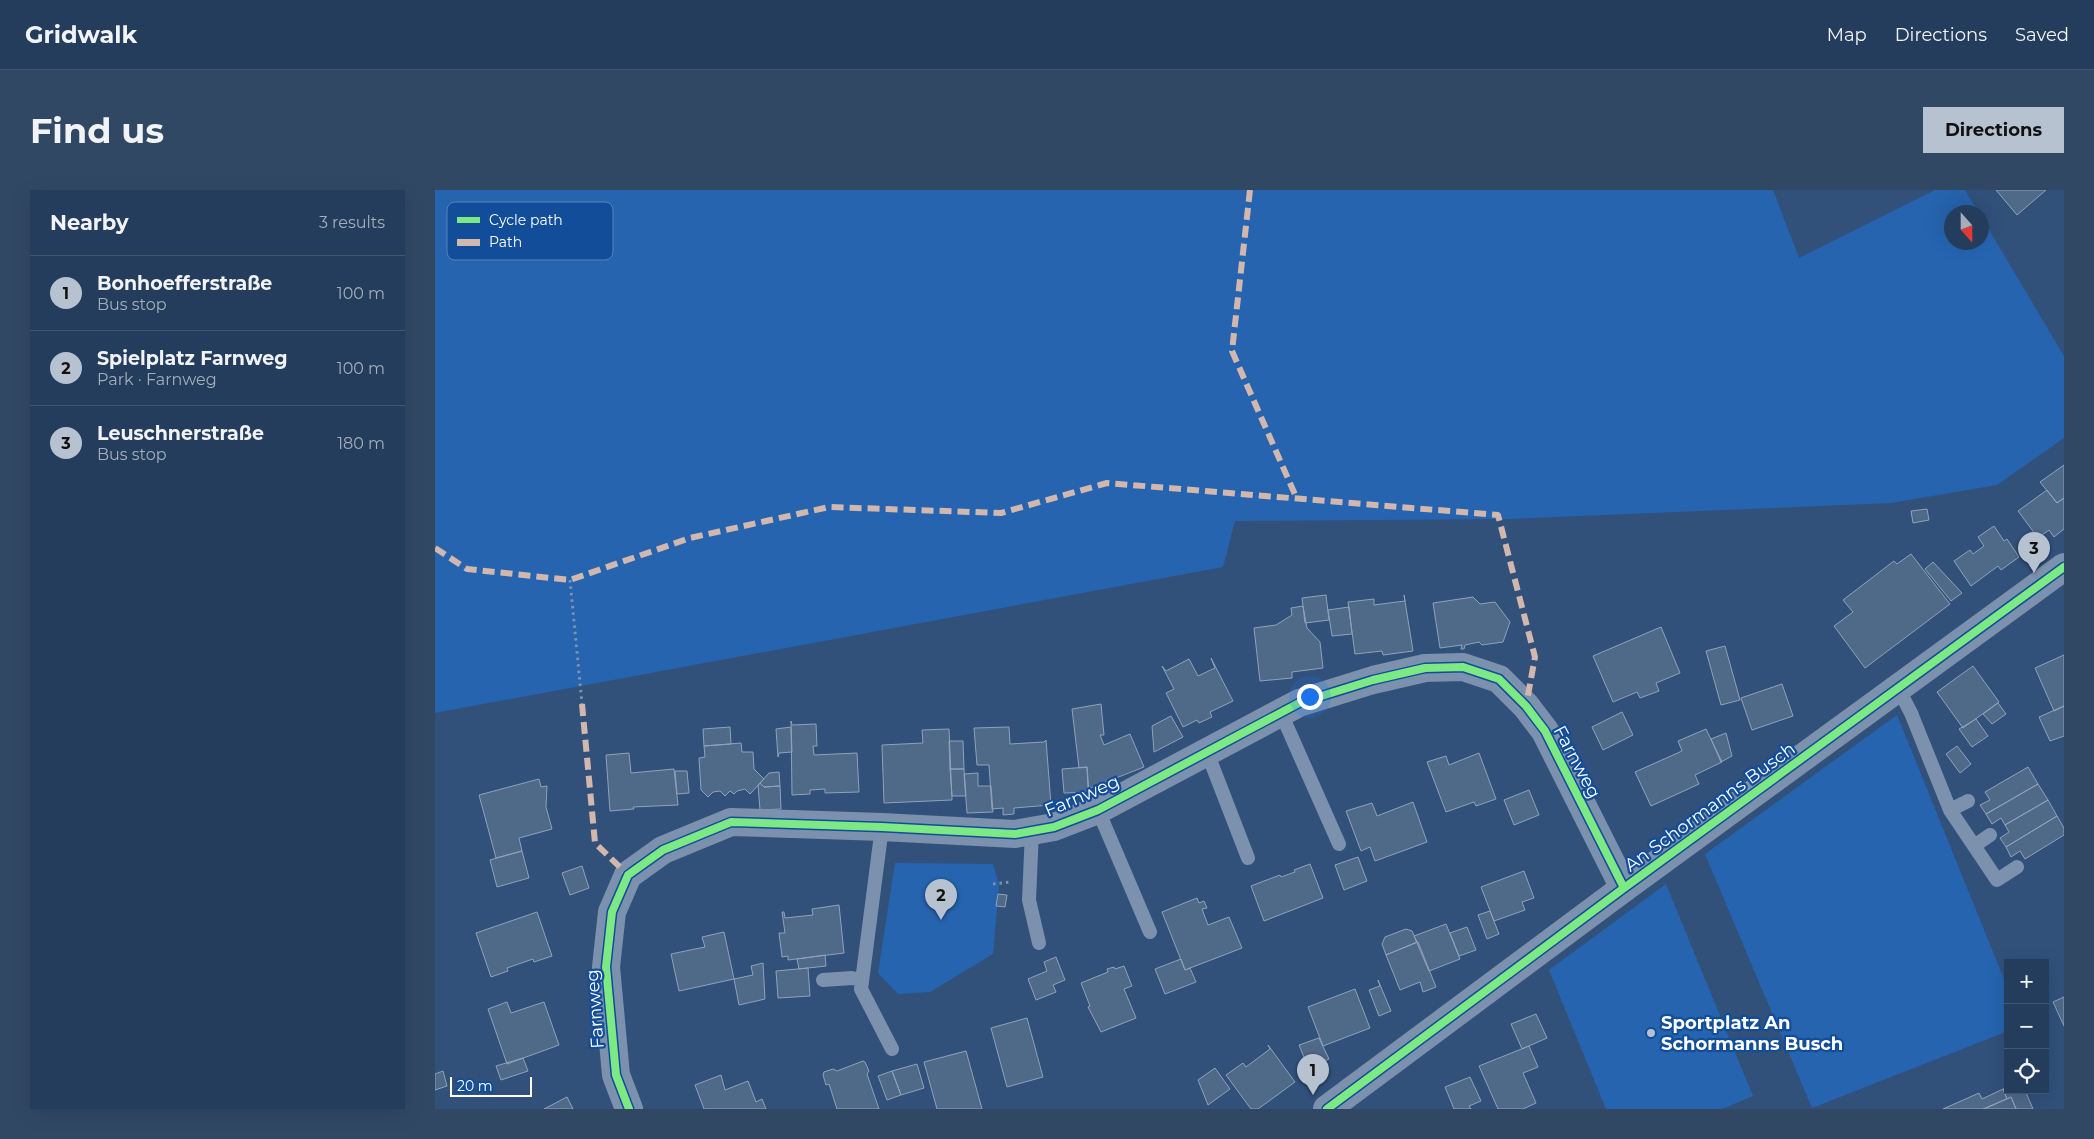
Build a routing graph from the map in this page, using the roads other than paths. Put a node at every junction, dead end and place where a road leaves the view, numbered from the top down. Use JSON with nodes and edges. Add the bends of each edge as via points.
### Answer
{"nodes":[{"id":1,"x":2064,"y":567,"type":"edge"},
{"id":2,"x":1898,"y":688,"type":"junction"},
{"id":3,"x":1281,"y":713,"type":"junction"},
{"id":4,"x":1207,"y":752,"type":"junction"},
{"id":5,"x":1968,"y":801,"type":"dead end"},
{"id":6,"x":1098,"y":810,"type":"junction"},
{"id":7,"x":1950,"y":810,"type":"junction"},
{"id":8,"x":882,"y":827,"type":"junction"},
{"id":9,"x":1032,"y":831,"type":"junction"},
{"id":10,"x":1990,"y":835,"type":"dead end"},
{"id":11,"x":1339,"y":844,"type":"dead end"},
{"id":12,"x":1975,"y":846,"type":"junction"},
{"id":13,"x":1248,"y":858,"type":"dead end"},
{"id":14,"x":2017,"y":867,"type":"dead end"},
{"id":15,"x":1624,"y":888,"type":"junction"},
{"id":16,"x":1150,"y":932,"type":"dead end"},
{"id":17,"x":1039,"y":943,"type":"dead end"},
{"id":18,"x":823,"y":980,"type":"dead end"},
{"id":19,"x":862,"y":980,"type":"junction"},
{"id":20,"x":892,"y":1049,"type":"dead end"},
{"id":21,"x":629,"y":1109,"type":"edge"},
{"id":22,"x":1327,"y":1109,"type":"edge"}],
"edges":[{"from":1,"to":2,"type":"street","name":"An Schormanns Busch"},
{"from":2,"to":7,"type":"lane"},
{"from":2,"to":15,"type":"street","name":"An Schormanns Busch"},
{"from":3,"to":4,"type":"street","name":"Farnweg"},
{"from":3,"to":11,"type":"lane"},
{"from":3,"to":15,"type":"street","name":"Farnweg","via":[[1299,703],[1425,668],[1463,667],[1499,679],[1545,731]]},
{"from":4,"to":6,"type":"street","name":"Farnweg"},
{"from":4,"to":13,"type":"lane"},
{"from":5,"to":7,"type":"lane"},
{"from":6,"to":9,"type":"street","name":"Farnweg","via":[[1054,827]]},
{"from":6,"to":16,"type":"lane"},
{"from":7,"to":12,"type":"lane"},
{"from":8,"to":9,"type":"street","name":"Farnweg","via":[[1015,834]]},
{"from":8,"to":19,"type":"lane"},
{"from":8,"to":21,"type":"street","name":"Farnweg","via":[[731,822],[663,850],[628,875],[612,912],[606,967],[616,1074]]},
{"from":9,"to":17,"type":"lane","via":[[1029,900]]},
{"from":10,"to":12,"type":"lane"},
{"from":12,"to":14,"type":"lane","via":[[1997,880]]},
{"from":15,"to":22,"type":"street","name":"An Schormanns Busch"},
{"from":18,"to":19,"type":"lane"},
{"from":19,"to":20,"type":"lane","via":[[861,989]]}]}
